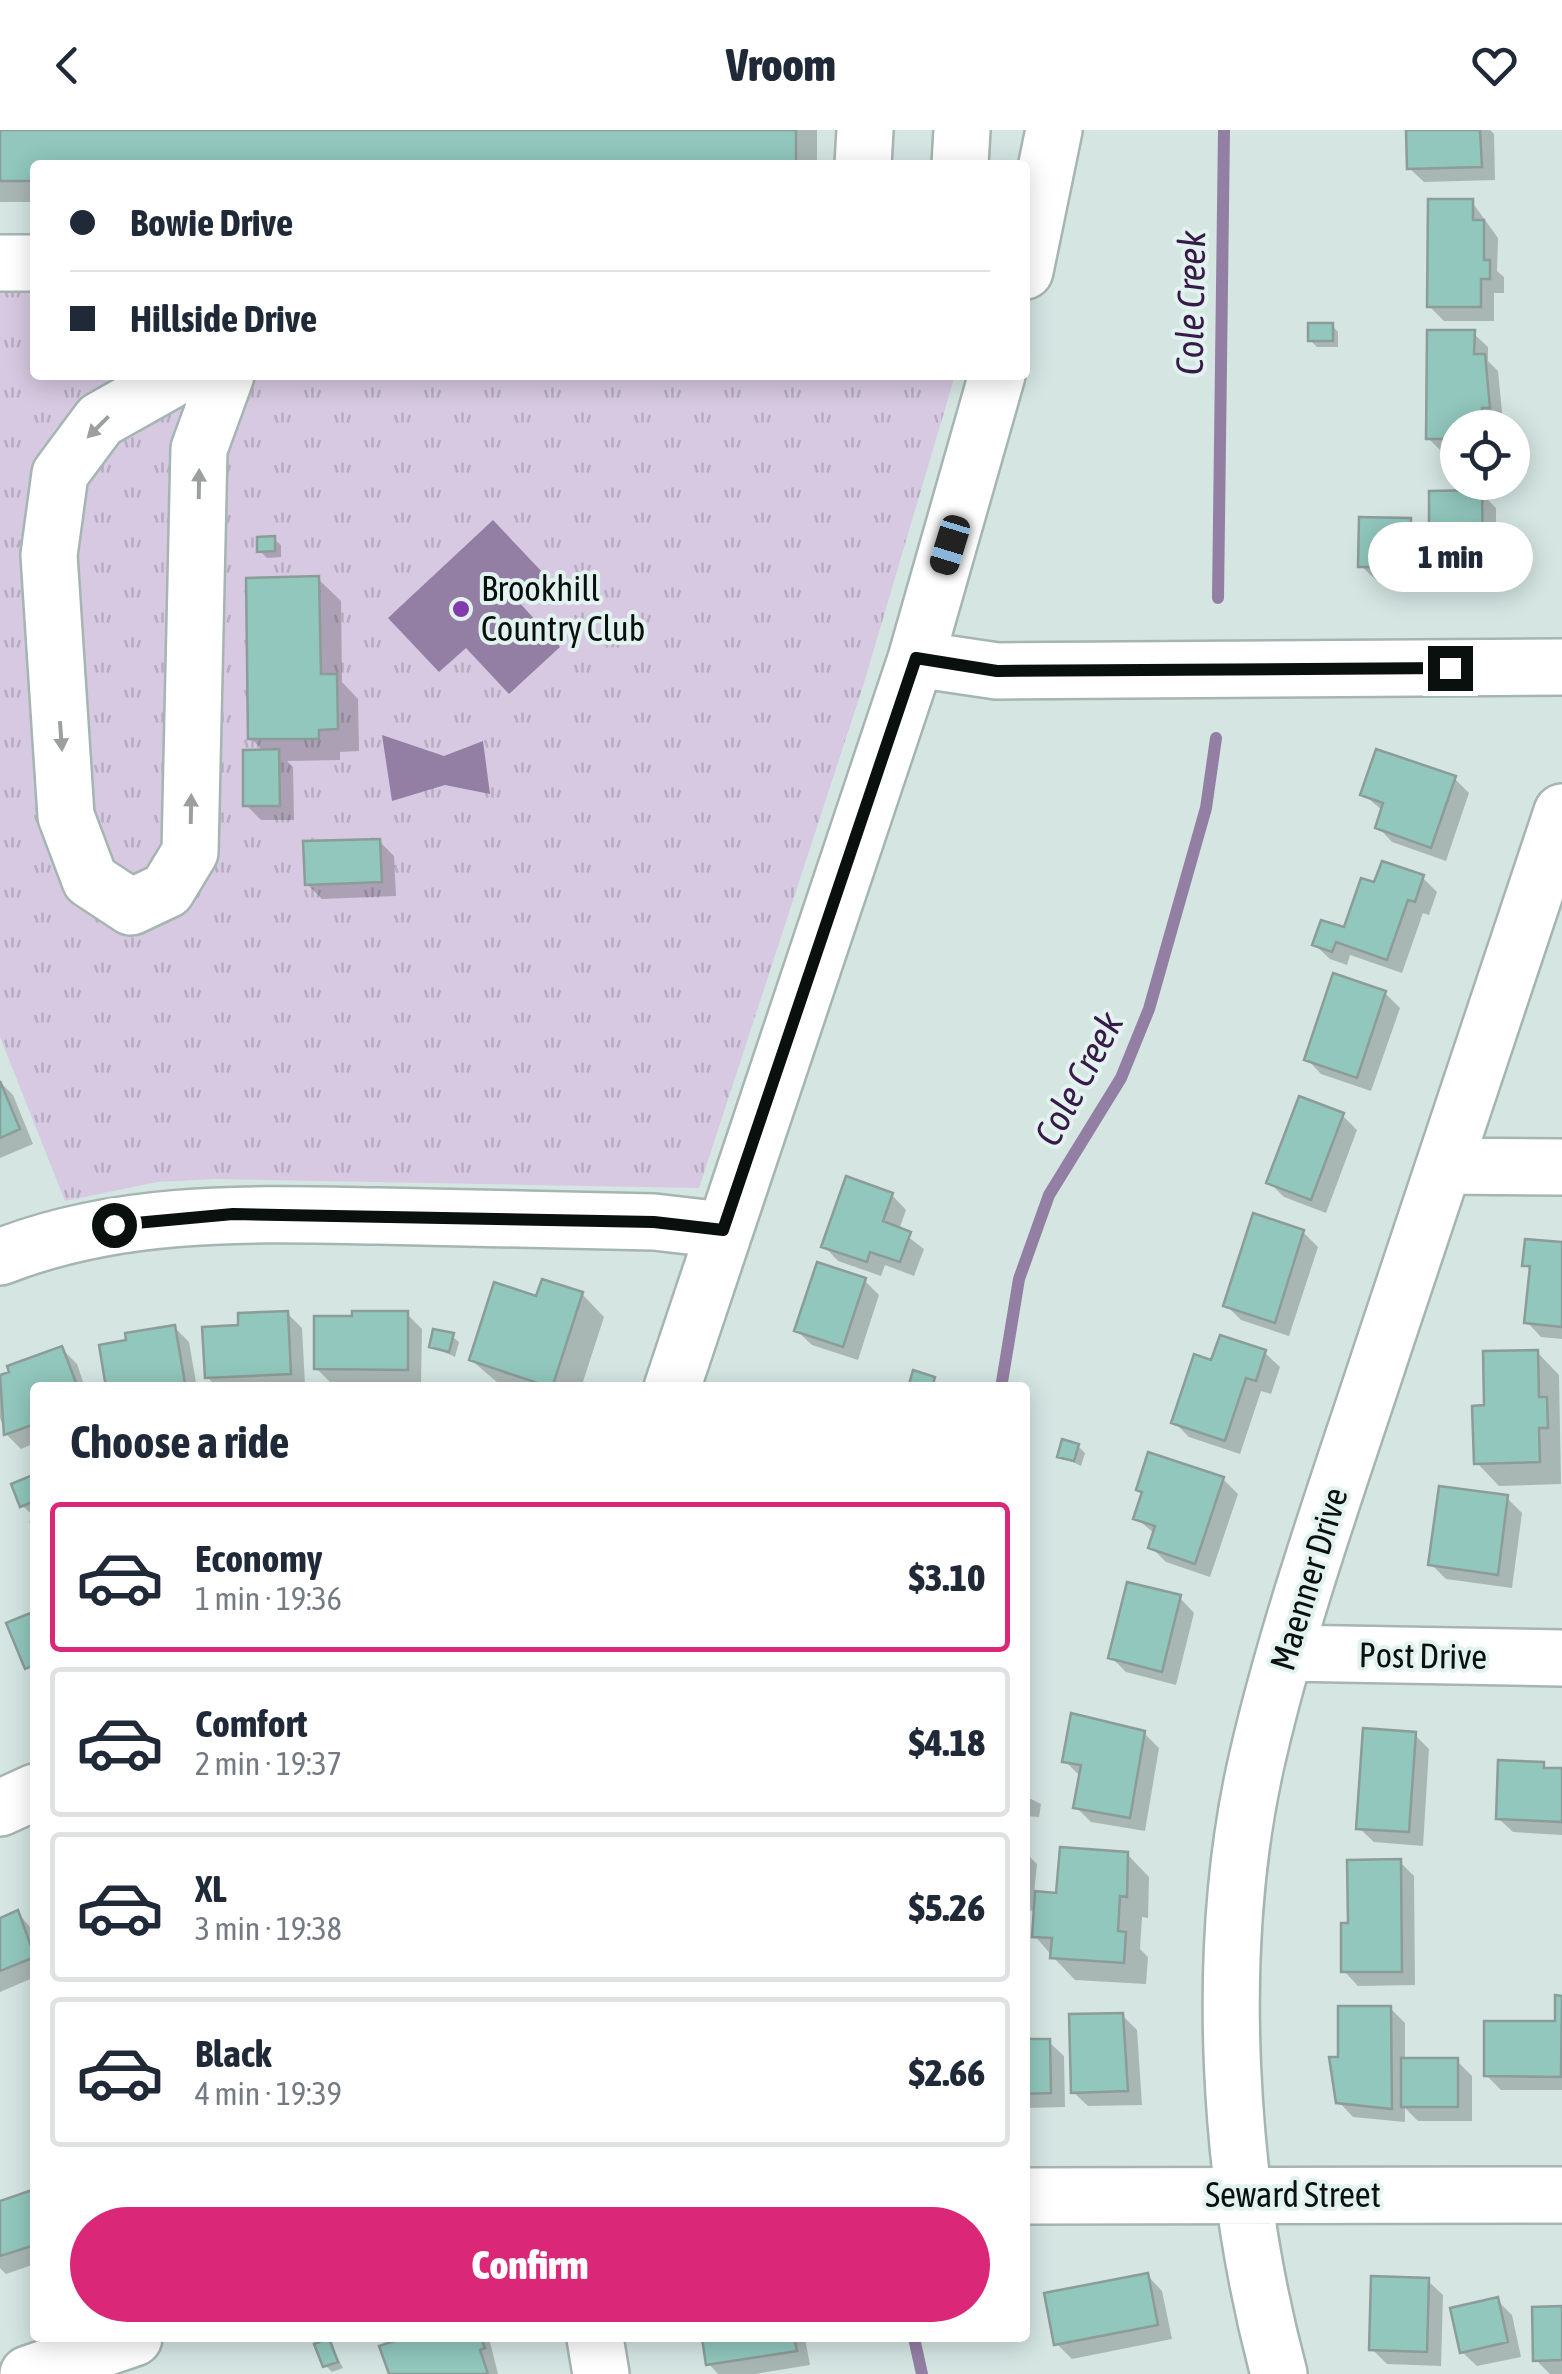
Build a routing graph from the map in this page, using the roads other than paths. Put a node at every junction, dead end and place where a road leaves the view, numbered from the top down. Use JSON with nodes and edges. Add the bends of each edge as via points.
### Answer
{"nodes":[{"id":1,"x":865,"y":130,"type":"edge"},
{"id":2,"x":962,"y":130,"type":"edge"},
{"id":3,"x":1054,"y":130,"type":"edge"},
{"id":4,"x":864,"y":160,"type":"edge"},
{"id":5,"x":960,"y":160,"type":"edge"},
{"id":6,"x":1030,"y":247,"type":"edge"},
{"id":7,"x":0,"y":262,"type":"edge"},
{"id":8,"x":30,"y":263,"type":"edge"},
{"id":9,"x":171,"y":380,"type":"edge"},
{"id":10,"x":224,"y":380,"type":"edge"},
{"id":11,"x":996,"y":380,"type":"edge"},
{"id":12,"x":916,"y":658,"type":"junction"},
{"id":13,"x":1562,"y":668,"type":"edge"},
{"id":14,"x":1562,"y":812,"type":"edge"},
{"id":15,"x":1444,"y":1166,"type":"junction"},
{"id":16,"x":1562,"y":1167,"type":"edge"},
{"id":17,"x":723,"y":1230,"type":"junction"},
{"id":18,"x":0,"y":1257,"type":"edge"},
{"id":19,"x":674,"y":1382,"type":"edge"},
{"id":20,"x":1285,"y":1653,"type":"junction"},
{"id":21,"x":1562,"y":1658,"type":"edge"},
{"id":22,"x":30,"y":1794,"type":"edge"},
{"id":23,"x":0,"y":1808,"type":"edge"},
{"id":24,"x":1245,"y":2195,"type":"junction"},
{"id":25,"x":1562,"y":2195,"type":"edge"},
{"id":26,"x":1030,"y":2196,"type":"edge"},
{"id":27,"x":122,"y":2342,"type":"edge"},
{"id":28,"x":596,"y":2342,"type":"edge"},
{"id":29,"x":28,"y":2374,"type":"edge"},
{"id":30,"x":600,"y":2374,"type":"edge"},
{"id":31,"x":1278,"y":2374,"type":"edge"}],
"edges":[{"from":1,"to":4,"type":"street"},
{"from":2,"to":5,"type":"street"},
{"from":3,"to":6,"type":"street"},
{"from":7,"to":8,"type":"street"},
{"from":9,"to":10,"type":"street","one_way":true,"via":[[100,420],[60,474],[49,555],[66,816],[90,880],[131,907],[167,890],[190,852],[199,449]]},
{"from":11,"to":12,"type":"street"},
{"from":12,"to":13,"type":"street","via":[[997,671]]},
{"from":12,"to":17,"type":"street"},
{"from":14,"to":15,"type":"street","name":"Maenner Drive"},
{"from":15,"to":16,"type":"street"},
{"from":15,"to":20,"type":"street","name":"Maenner Drive"},
{"from":17,"to":18,"type":"street","via":[[654,1222],[233,1214],[114,1225]]},
{"from":17,"to":19,"type":"street"},
{"from":20,"to":21,"type":"street","name":"Post Drive"},
{"from":20,"to":24,"type":"street","name":"Maenner Drive","via":[[1257,1758],[1234,1932],[1236,2142]]},
{"from":22,"to":23,"type":"street"},
{"from":24,"to":25,"type":"street","name":"Seward Street"},
{"from":24,"to":26,"type":"street","name":"Seward Street"},
{"from":24,"to":31,"type":"street","name":"Maenner Drive"},
{"from":27,"to":29,"type":"street"},
{"from":28,"to":30,"type":"street"}]}
